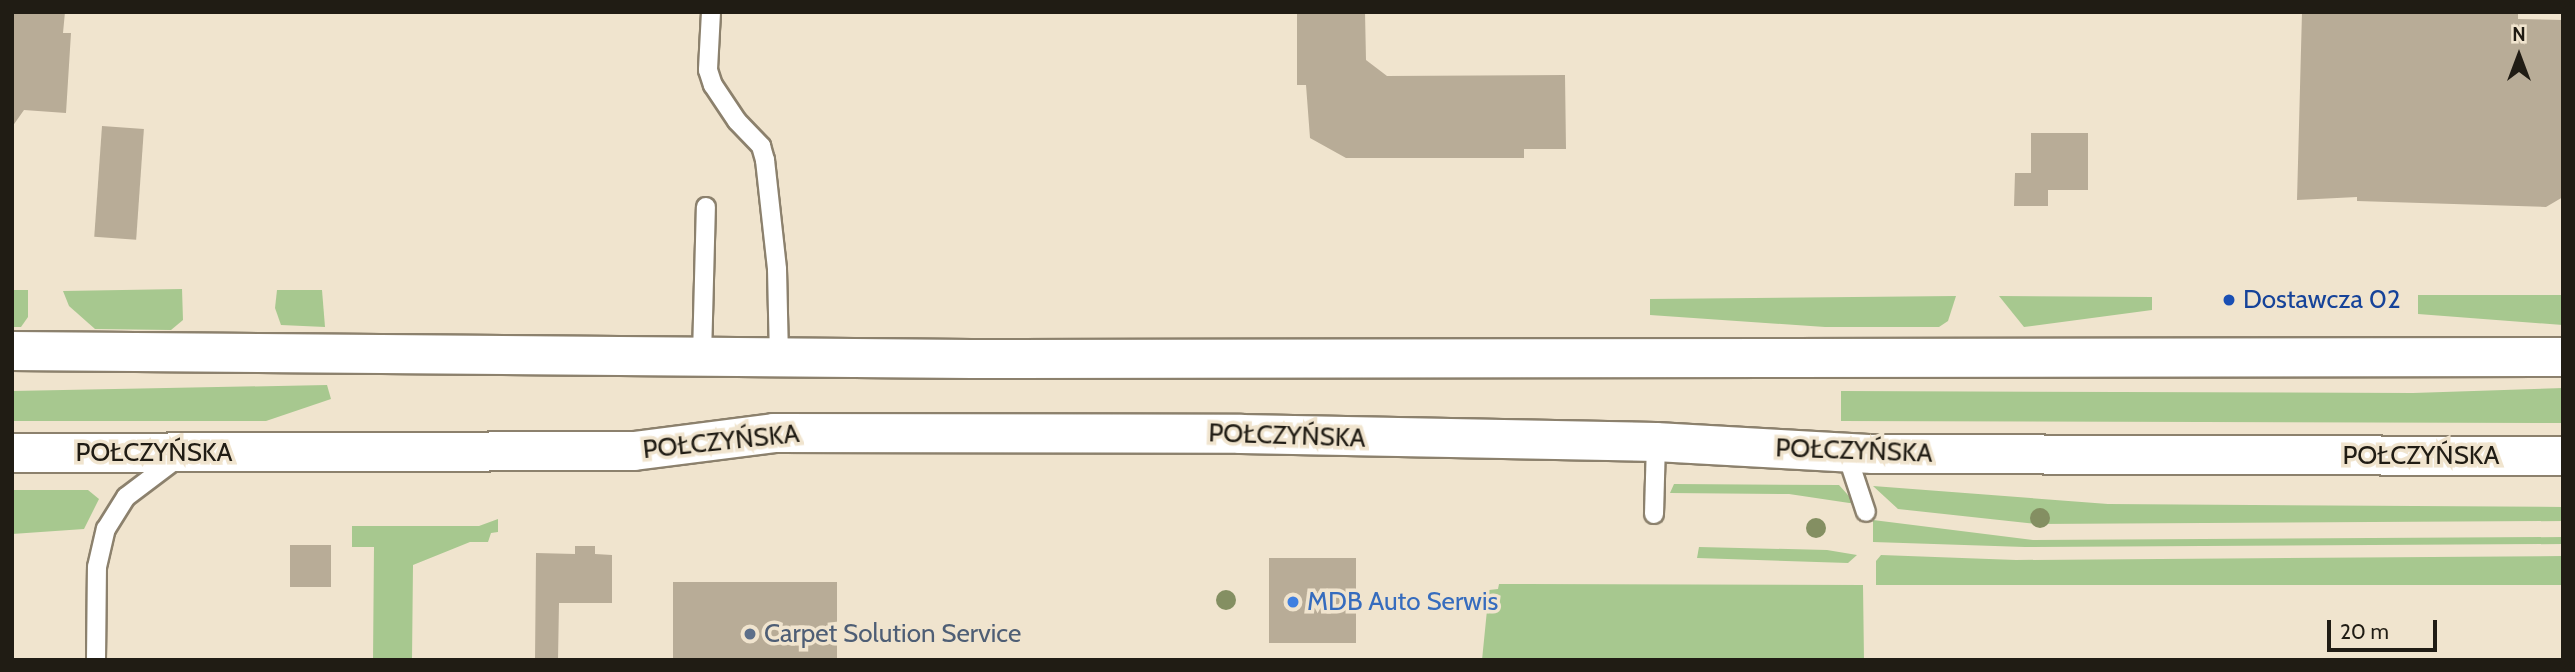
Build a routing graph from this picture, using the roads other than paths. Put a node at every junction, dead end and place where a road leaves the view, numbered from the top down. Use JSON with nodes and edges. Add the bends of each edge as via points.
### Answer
{"nodes":[{"id":1,"x":711,"y":12,"type":"edge"},
{"id":2,"x":706,"y":206,"type":"dead end"},
{"id":3,"x":12,"y":351,"type":"edge"},
{"id":4,"x":702,"y":356,"type":"junction"},
{"id":5,"x":779,"y":357,"type":"junction"},
{"id":6,"x":2563,"y":357,"type":"edge"},
{"id":7,"x":1656,"y":442,"type":"junction"},
{"id":8,"x":187,"y":452,"type":"junction"},
{"id":9,"x":1846,"y":452,"type":"junction"},
{"id":10,"x":12,"y":453,"type":"edge"},
{"id":11,"x":2563,"y":456,"type":"edge"},
{"id":12,"x":1866,"y":512,"type":"dead end"},
{"id":13,"x":1654,"y":514,"type":"dead end"},
{"id":14,"x":96,"y":660,"type":"edge"}],
"edges":[{"from":1,"to":5,"type":"lane","via":[[710,78],[721,101],[761,146],[765,160],[777,269]]},
{"from":2,"to":4,"type":"lane"},
{"from":3,"to":4,"type":"main road"},
{"from":4,"to":5,"type":"main road"},
{"from":5,"to":6,"type":"main road"},
{"from":7,"to":8,"type":"main road","name":"POŁCZYŃSKA","via":[[1228,434],[774,433],[634,451]]},
{"from":7,"to":9,"type":"main road","name":"POŁCZYŃSKA"},
{"from":7,"to":13,"type":"lane"},
{"from":8,"to":10,"type":"main road","name":"POŁCZYŃSKA"},
{"from":8,"to":14,"type":"lane","via":[[126,497],[106,530],[97,567]]},
{"from":9,"to":11,"type":"main road","name":"POŁCZYŃSKA"},
{"from":9,"to":12,"type":"lane"}]}
